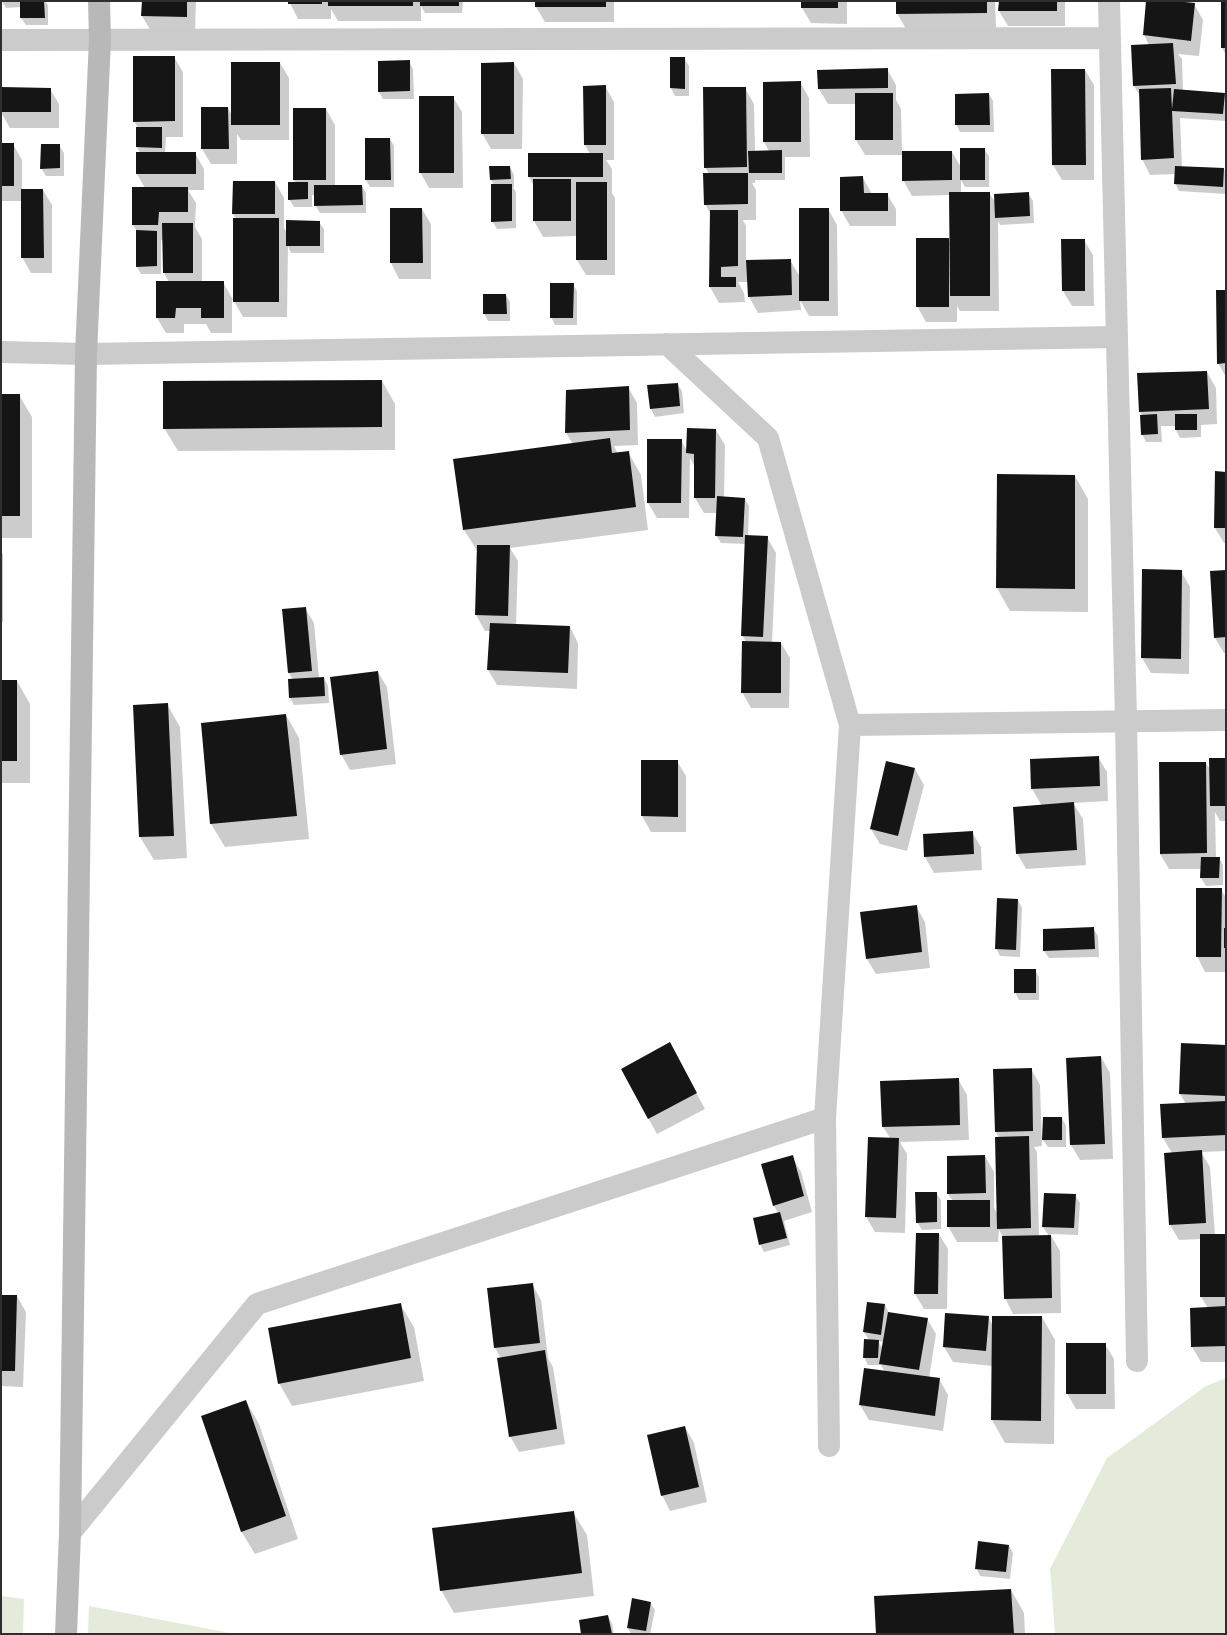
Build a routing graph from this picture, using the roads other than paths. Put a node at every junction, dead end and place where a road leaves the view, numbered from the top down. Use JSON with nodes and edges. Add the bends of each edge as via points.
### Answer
{"nodes":[{"id":1,"x":99,"y":1,"type":"edge"},
{"id":2,"x":1109,"y":1,"type":"edge"},
{"id":3,"x":1109,"y":38,"type":"junction"},
{"id":4,"x":100,"y":39,"type":"junction"},
{"id":5,"x":1,"y":40,"type":"edge"},
{"id":6,"x":1117,"y":337,"type":"junction"},
{"id":7,"x":667,"y":344,"type":"junction"},
{"id":8,"x":1,"y":352,"type":"edge"},
{"id":9,"x":86,"y":354,"type":"junction"},
{"id":10,"x":1226,"y":720,"type":"edge"},
{"id":11,"x":1126,"y":721,"type":"junction"},
{"id":12,"x":850,"y":725,"type":"junction"},
{"id":13,"x":825,"y":1118,"type":"junction"},
{"id":14,"x":1137,"y":1361,"type":"dead end"},
{"id":15,"x":829,"y":1446,"type":"dead end"},
{"id":16,"x":70,"y":1533,"type":"junction"},
{"id":17,"x":66,"y":1634,"type":"edge"}],
"edges":[{"from":1,"to":4,"type":"main road"},
{"from":2,"to":3,"type":"street"},
{"from":3,"to":4,"type":"street"},
{"from":3,"to":6,"type":"street"},
{"from":4,"to":5,"type":"street"},
{"from":4,"to":9,"type":"main road"},
{"from":6,"to":7,"type":"street"},
{"from":6,"to":11,"type":"street"},
{"from":7,"to":9,"type":"street"},
{"from":7,"to":12,"type":"street","via":[[768,438]]},
{"from":8,"to":9,"type":"street"},
{"from":9,"to":16,"type":"main road"},
{"from":10,"to":11,"type":"street"},
{"from":11,"to":12,"type":"street"},
{"from":11,"to":14,"type":"street"},
{"from":12,"to":13,"type":"street"},
{"from":13,"to":15,"type":"street"},
{"from":13,"to":16,"type":"street","via":[[257,1304]]},
{"from":16,"to":17,"type":"main road"}]}
